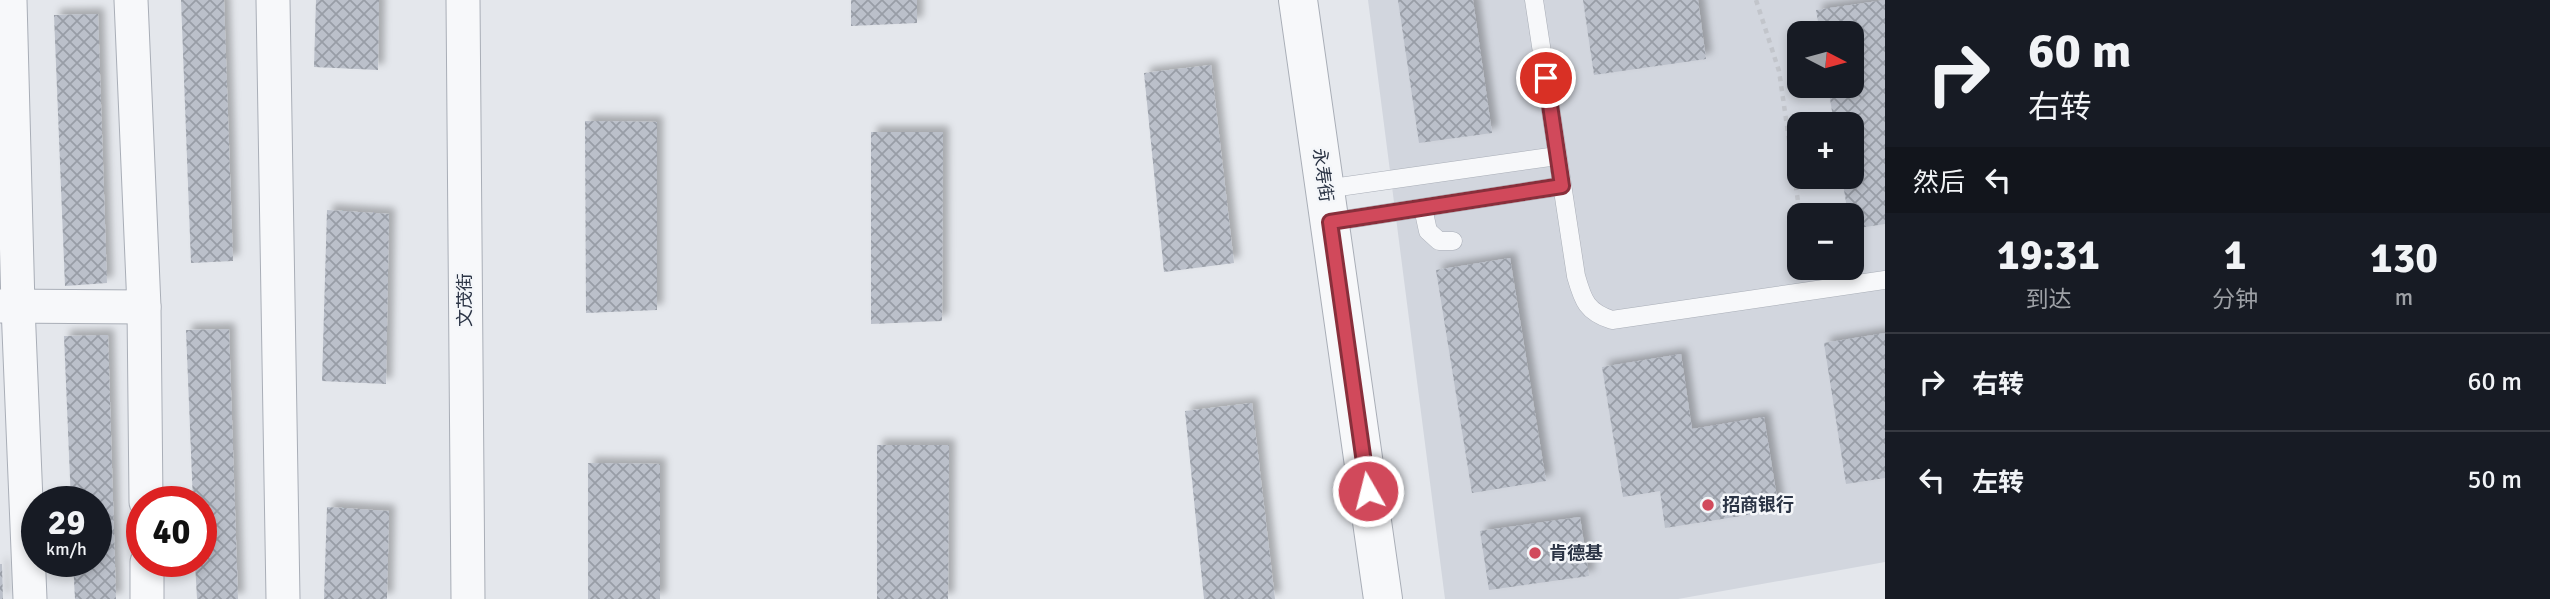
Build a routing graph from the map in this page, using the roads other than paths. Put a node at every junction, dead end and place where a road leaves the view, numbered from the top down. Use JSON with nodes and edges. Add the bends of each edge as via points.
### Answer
{"nodes":[{"id":1,"x":10,"y":0,"type":"edge"},
{"id":2,"x":131,"y":0,"type":"edge"},
{"id":3,"x":273,"y":0,"type":"edge"},
{"id":4,"x":463,"y":0,"type":"edge"},
{"id":5,"x":1298,"y":0,"type":"edge"},
{"id":6,"x":1534,"y":0,"type":"edge"},
{"id":7,"x":1558,"y":156,"type":"junction"},
{"id":8,"x":1562,"y":186,"type":"junction"},
{"id":9,"x":1327,"y":206,"type":"junction"},
{"id":10,"x":1423,"y":208,"type":"junction"},
{"id":11,"x":1453,"y":241,"type":"dead end"},
{"id":12,"x":1885,"y":280,"type":"edge"},
{"id":13,"x":9,"y":306,"type":"edge"},
{"id":14,"x":144,"y":307,"type":"junction"},
{"id":15,"x":146,"y":486,"type":"edge"},
{"id":16,"x":147,"y":577,"type":"edge"},
{"id":17,"x":30,"y":599,"type":"edge"},
{"id":18,"x":147,"y":599,"type":"edge"},
{"id":19,"x":283,"y":599,"type":"edge"},
{"id":20,"x":468,"y":599,"type":"edge"},
{"id":21,"x":1383,"y":599,"type":"edge"}],
"edges":[{"from":1,"to":13,"type":"street"},
{"from":2,"to":14,"type":"street"},
{"from":3,"to":19,"type":"street"},
{"from":4,"to":20,"type":"street","name":"文茂街"},
{"from":5,"to":9,"type":"street","name":"永寿街"},
{"from":6,"to":7,"type":"lane"},
{"from":7,"to":8,"type":"lane"},
{"from":7,"to":9,"type":"lane"},
{"from":8,"to":10,"type":"lane"},
{"from":8,"to":12,"type":"lane","via":[[1580,291],[1596,314],[1612,320]]},
{"from":9,"to":10,"type":"lane"},
{"from":9,"to":21,"type":"street","name":"永寿街"},
{"from":10,"to":11,"type":"lane","via":[[1428,231],[1439,241]]},
{"from":13,"to":14,"type":"street"},
{"from":13,"to":17,"type":"street"},
{"from":14,"to":15,"type":"street"},
{"from":16,"to":18,"type":"street"}]}
